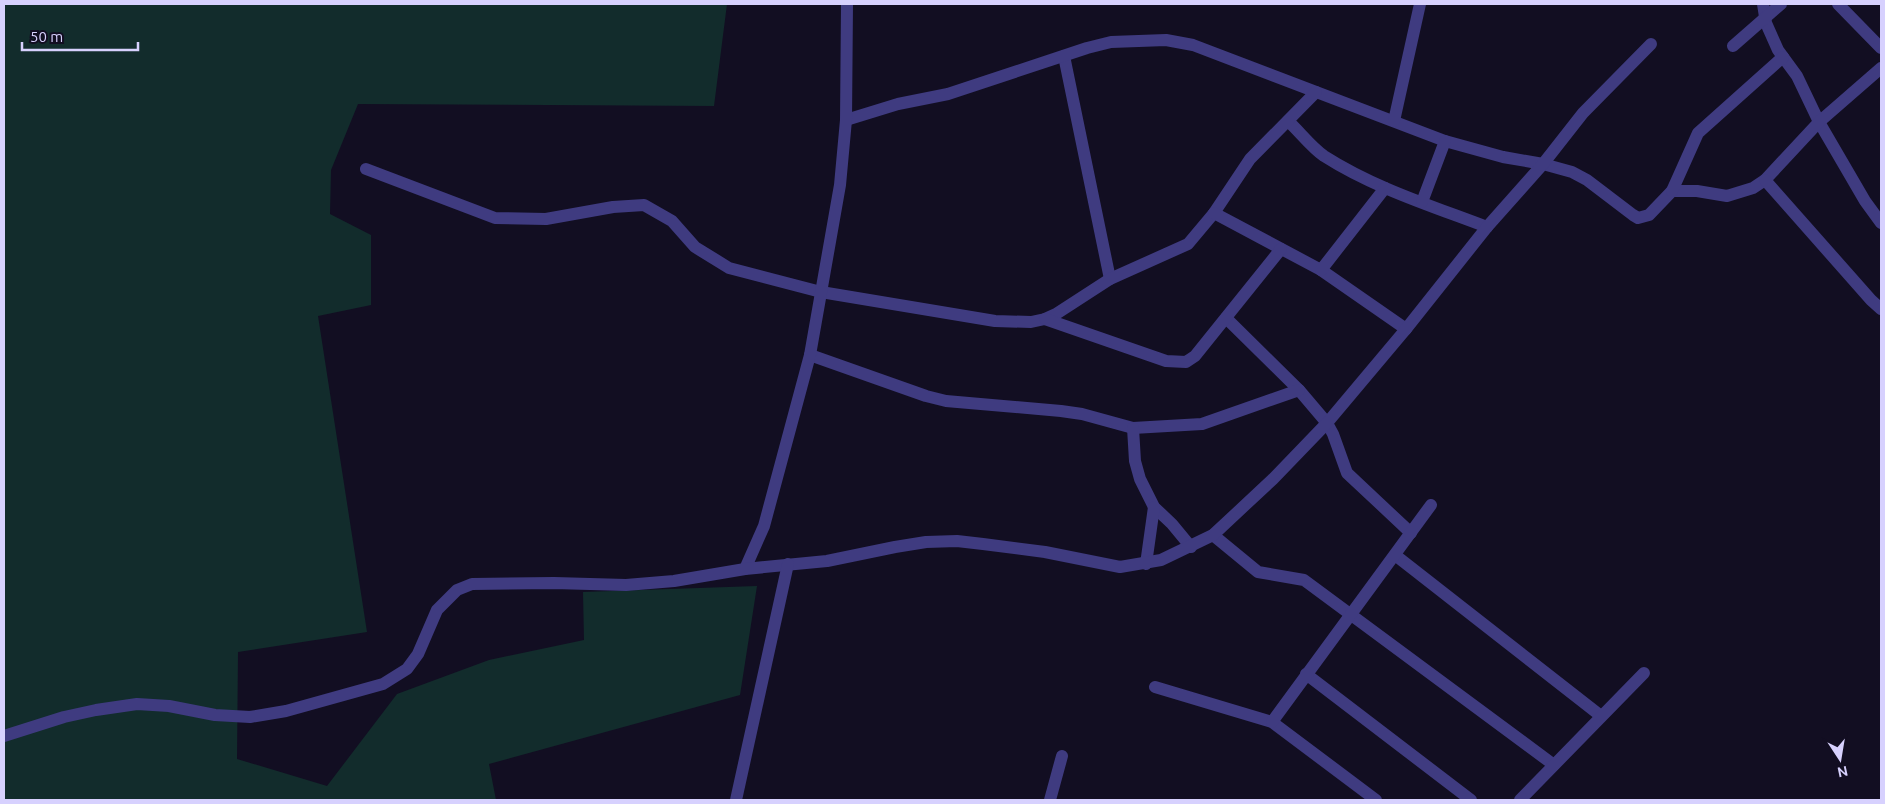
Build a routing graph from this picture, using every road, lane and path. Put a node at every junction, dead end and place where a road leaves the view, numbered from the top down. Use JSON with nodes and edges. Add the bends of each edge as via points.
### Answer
{"nodes":[{"id":1,"x":847,"y":4,"type":"edge"},
{"id":2,"x":1420,"y":4,"type":"edge"},
{"id":3,"x":1763,"y":4,"type":"edge"},
{"id":4,"x":1781,"y":4,"type":"edge"},
{"id":5,"x":1838,"y":4,"type":"edge"},
{"id":6,"x":1765,"y":18,"type":"junction"},
{"id":7,"x":1651,"y":44,"type":"dead end"},
{"id":8,"x":1734,"y":46,"type":"dead end"},
{"id":9,"x":1881,"y":48,"type":"edge"},
{"id":10,"x":1064,"y":56,"type":"junction"},
{"id":11,"x":1783,"y":57,"type":"junction"},
{"id":12,"x":1881,"y":68,"type":"edge"},
{"id":13,"x":1316,"y":92,"type":"junction"},
{"id":14,"x":846,"y":120,"type":"junction"},
{"id":15,"x":1288,"y":121,"type":"junction"},
{"id":16,"x":1394,"y":121,"type":"junction"},
{"id":17,"x":1819,"y":122,"type":"junction"},
{"id":18,"x":1446,"y":140,"type":"junction"},
{"id":19,"x":1542,"y":164,"type":"junction"},
{"id":20,"x":366,"y":169,"type":"dead end"},
{"id":21,"x":1765,"y":180,"type":"junction"},
{"id":22,"x":1384,"y":188,"type":"junction"},
{"id":23,"x":1672,"y":191,"type":"junction"},
{"id":24,"x":1422,"y":202,"type":"junction"},
{"id":25,"x":1214,"y":213,"type":"junction"},
{"id":26,"x":1881,"y":223,"type":"edge"},
{"id":27,"x":1487,"y":227,"type":"junction"},
{"id":28,"x":1281,"y":249,"type":"junction"},
{"id":29,"x":1321,"y":270,"type":"junction"},
{"id":30,"x":1110,"y":279,"type":"junction"},
{"id":31,"x":821,"y":292,"type":"junction"},
{"id":32,"x":1881,"y":309,"type":"edge"},
{"id":33,"x":1226,"y":318,"type":"junction"},
{"id":34,"x":1045,"y":319,"type":"junction"},
{"id":35,"x":1406,"y":329,"type":"junction"},
{"id":36,"x":810,"y":355,"type":"junction"},
{"id":37,"x":1298,"y":390,"type":"junction"},
{"id":38,"x":1327,"y":423,"type":"junction"},
{"id":39,"x":1133,"y":428,"type":"junction"},
{"id":40,"x":1431,"y":505,"type":"dead end"},
{"id":41,"x":1154,"y":507,"type":"junction"},
{"id":42,"x":1411,"y":533,"type":"junction"},
{"id":43,"x":1213,"y":535,"type":"junction"},
{"id":44,"x":1191,"y":547,"type":"junction"},
{"id":45,"x":1395,"y":555,"type":"junction"},
{"id":46,"x":788,"y":564,"type":"junction"},
{"id":47,"x":1146,"y":564,"type":"junction"},
{"id":48,"x":746,"y":569,"type":"junction"},
{"id":49,"x":1351,"y":615,"type":"junction"},
{"id":50,"x":1644,"y":672,"type":"dead end"},
{"id":51,"x":1306,"y":674,"type":"junction"},
{"id":52,"x":1155,"y":687,"type":"dead end"},
{"id":53,"x":1601,"y":716,"type":"junction"},
{"id":54,"x":1272,"y":722,"type":"junction"},
{"id":55,"x":4,"y":736,"type":"edge"},
{"id":56,"x":1062,"y":756,"type":"dead end"},
{"id":57,"x":1554,"y":765,"type":"junction"},
{"id":58,"x":736,"y":800,"type":"edge"},
{"id":59,"x":1050,"y":800,"type":"edge"},
{"id":60,"x":1376,"y":800,"type":"edge"},
{"id":61,"x":1471,"y":800,"type":"edge"},
{"id":62,"x":1520,"y":800,"type":"edge"}],
"edges":[{"from":1,"to":14,"type":"street"},
{"from":2,"to":16,"type":"street"},
{"from":3,"to":6,"type":"street"},
{"from":4,"to":6,"type":"street"},
{"from":5,"to":9,"type":"street"},
{"from":6,"to":8,"type":"street"},
{"from":6,"to":11,"type":"street","via":[[1771,37]]},
{"from":7,"to":19,"type":"street","via":[[1583,113]]},
{"from":10,"to":13,"type":"street","via":[[1110,42],[1166,40],[1193,45]]},
{"from":10,"to":14,"type":"street","via":[[948,94],[898,104]]},
{"from":10,"to":30,"type":"street"},
{"from":11,"to":17,"type":"street","via":[[1802,84]]},
{"from":11,"to":23,"type":"street","via":[[1698,133]]},
{"from":12,"to":17,"type":"street"},
{"from":13,"to":15,"type":"street"},
{"from":13,"to":16,"type":"street"},
{"from":14,"to":31,"type":"street","via":[[840,185]]},
{"from":15,"to":22,"type":"street","via":[[1323,155]]},
{"from":15,"to":25,"type":"street","via":[[1250,159]]},
{"from":16,"to":18,"type":"street"},
{"from":17,"to":21,"type":"street"},
{"from":17,"to":26,"type":"street"},
{"from":18,"to":19,"type":"street","via":[[1503,157]]},
{"from":18,"to":24,"type":"street"},
{"from":19,"to":23,"type":"street","via":[[1572,172],[1587,180],[1638,218],[1649,215]]},
{"from":19,"to":27,"type":"street"},
{"from":20,"to":31,"type":"street","via":[[495,218],[546,219],[644,205],[672,221],[694,247],[729,268]]},
{"from":21,"to":23,"type":"street","via":[[1753,188],[1727,196]]},
{"from":21,"to":32,"type":"street"},
{"from":22,"to":24,"type":"street"},
{"from":22,"to":29,"type":"street"},
{"from":24,"to":27,"type":"street"},
{"from":25,"to":28,"type":"street"},
{"from":25,"to":30,"type":"street","via":[[1188,244]]},
{"from":27,"to":35,"type":"street"},
{"from":28,"to":29,"type":"street"},
{"from":28,"to":33,"type":"street"},
{"from":29,"to":35,"type":"street"},
{"from":30,"to":34,"type":"street"},
{"from":31,"to":34,"type":"street","via":[[994,321]]},
{"from":31,"to":36,"type":"street"},
{"from":33,"to":34,"type":"street","via":[[1196,356],[1179,363]]},
{"from":33,"to":37,"type":"street"},
{"from":35,"to":38,"type":"street"},
{"from":36,"to":39,"type":"street","via":[[946,401],[1082,414]]},
{"from":36,"to":48,"type":"street","via":[[764,526]]},
{"from":37,"to":38,"type":"street"},
{"from":37,"to":39,"type":"street","via":[[1202,424]]},
{"from":38,"to":42,"type":"street","via":[[1347,472]]},
{"from":38,"to":43,"type":"street"},
{"from":39,"to":41,"type":"street","via":[[1137,470]]},
{"from":40,"to":42,"type":"street"},
{"from":41,"to":44,"type":"street"},
{"from":41,"to":47,"type":"street"},
{"from":42,"to":45,"type":"street"},
{"from":43,"to":44,"type":"street"},
{"from":43,"to":49,"type":"street","via":[[1258,572],[1304,580]]},
{"from":44,"to":47,"type":"street"},
{"from":45,"to":49,"type":"street"},
{"from":45,"to":53,"type":"street"},
{"from":46,"to":47,"type":"street","via":[[919,543],[957,541],[1045,552],[1120,567]]},
{"from":46,"to":48,"type":"street"},
{"from":46,"to":58,"type":"street"},
{"from":48,"to":55,"type":"street","via":[[626,586],[472,584],[457,590],[437,610],[418,654],[407,669],[382,684],[286,711],[250,717],[215,715],[169,706],[122,705]]},
{"from":49,"to":51,"type":"street"},
{"from":49,"to":57,"type":"street"},
{"from":50,"to":53,"type":"street"},
{"from":51,"to":54,"type":"street"},
{"from":51,"to":61,"type":"street"},
{"from":52,"to":54,"type":"street"},
{"from":53,"to":57,"type":"street"},
{"from":54,"to":60,"type":"street"},
{"from":56,"to":59,"type":"street"},
{"from":57,"to":62,"type":"street"}]}
